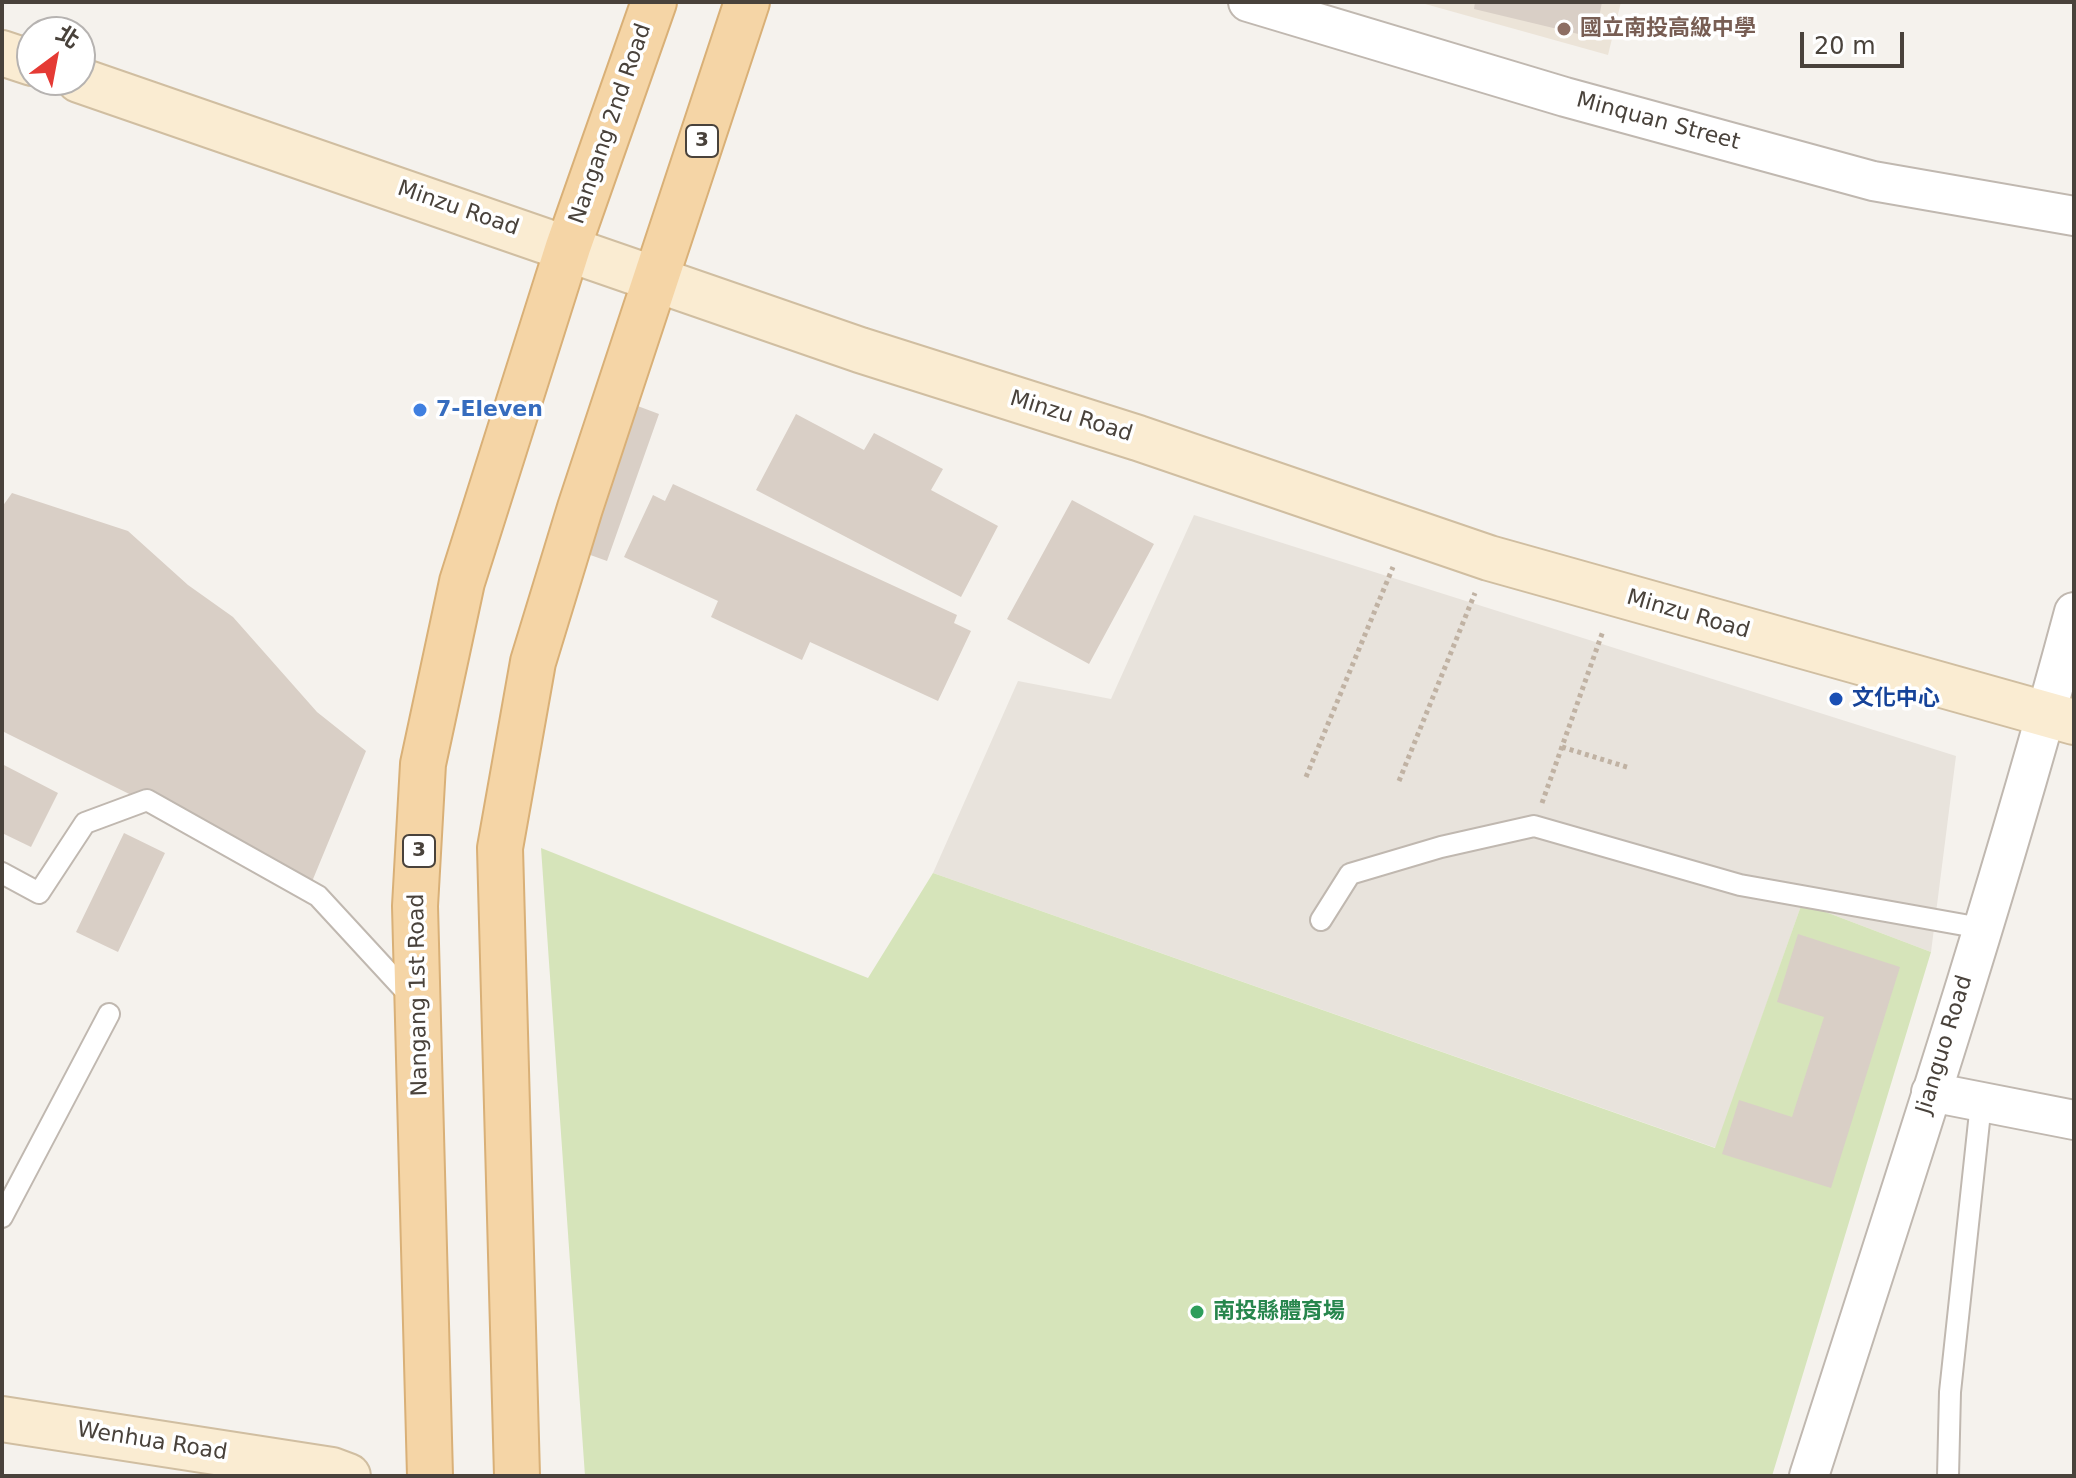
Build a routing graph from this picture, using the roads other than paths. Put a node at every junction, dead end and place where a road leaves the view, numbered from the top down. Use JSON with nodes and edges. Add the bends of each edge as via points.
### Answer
{"nodes":[{"id":1,"x":654,"y":2,"type":"edge"},
{"id":2,"x":747,"y":2,"type":"edge"},
{"id":3,"x":1248,"y":2,"type":"edge"},
{"id":4,"x":96,"y":86,"type":"edge"},
{"id":5,"x":2074,"y":216,"type":"edge"},
{"id":6,"x":568,"y":247,"type":"junction"},
{"id":7,"x":655,"y":279,"type":"junction"},
{"id":8,"x":2074,"y":612,"type":"edge"},
{"id":9,"x":2060,"y":719,"type":"edge"},
{"id":10,"x":2,"y":873,"type":"edge"},
{"id":11,"x":1321,"y":920,"type":"dead end"},
{"id":12,"x":1981,"y":928,"type":"junction"},
{"id":13,"x":418,"y":1004,"type":"junction"},
{"id":14,"x":109,"y":1014,"type":"dead end"},
{"id":15,"x":1931,"y":1092,"type":"junction"},
{"id":16,"x":1981,"y":1103,"type":"junction"},
{"id":17,"x":2074,"y":1120,"type":"edge"},
{"id":18,"x":2,"y":1217,"type":"edge"},
{"id":19,"x":2,"y":1419,"type":"edge"},
{"id":20,"x":337,"y":1474,"type":"edge"},
{"id":21,"x":430,"y":1476,"type":"edge"},
{"id":22,"x":517,"y":1476,"type":"edge"},
{"id":23,"x":1809,"y":1476,"type":"edge"},
{"id":24,"x":1948,"y":1476,"type":"edge"}],
"edges":[{"from":1,"to":6,"type":"main road","name":"Nangang 2nd Road","number":"3"},
{"from":2,"to":7,"type":"main road","number":"3"},
{"from":3,"to":5,"type":"street","name":"Minquan Street","via":[[1565,97],[1873,181]]},
{"from":4,"to":6,"type":"main road","name":"Minzu Road"},
{"from":6,"to":7,"type":"main road","name":"Minzu Road"},
{"from":6,"to":13,"type":"main road","name":"Nangang 1st Road","number":"3","via":[[462,582],[423,764],[415,906]]},
{"from":7,"to":9,"type":"main road","name":"Minzu Road","via":[[1489,558]]},
{"from":7,"to":22,"type":"main road","number":"3","via":[[533,662],[500,848]]},
{"from":8,"to":9,"type":"street","name":"Jianguo Road"},
{"from":9,"to":12,"type":"street","name":"Jianguo Road"},
{"from":10,"to":13,"type":"lane","via":[[39,893],[85,823],[147,800],[318,896]]},
{"from":11,"to":12,"type":"lane","via":[[1350,874],[1534,826],[1740,885]]},
{"from":12,"to":15,"type":"street","name":"Jianguo Road"},
{"from":13,"to":21,"type":"main road","name":"Nangang 1st Road","number":"3"},
{"from":14,"to":18,"type":"lane"},
{"from":15,"to":16,"type":"street"},
{"from":15,"to":23,"type":"street","name":"Jianguo Road"},
{"from":16,"to":17,"type":"street"},
{"from":16,"to":24,"type":"lane","via":[[1950,1392]]},
{"from":19,"to":20,"type":"main road","name":"Wenhua Road"}]}
